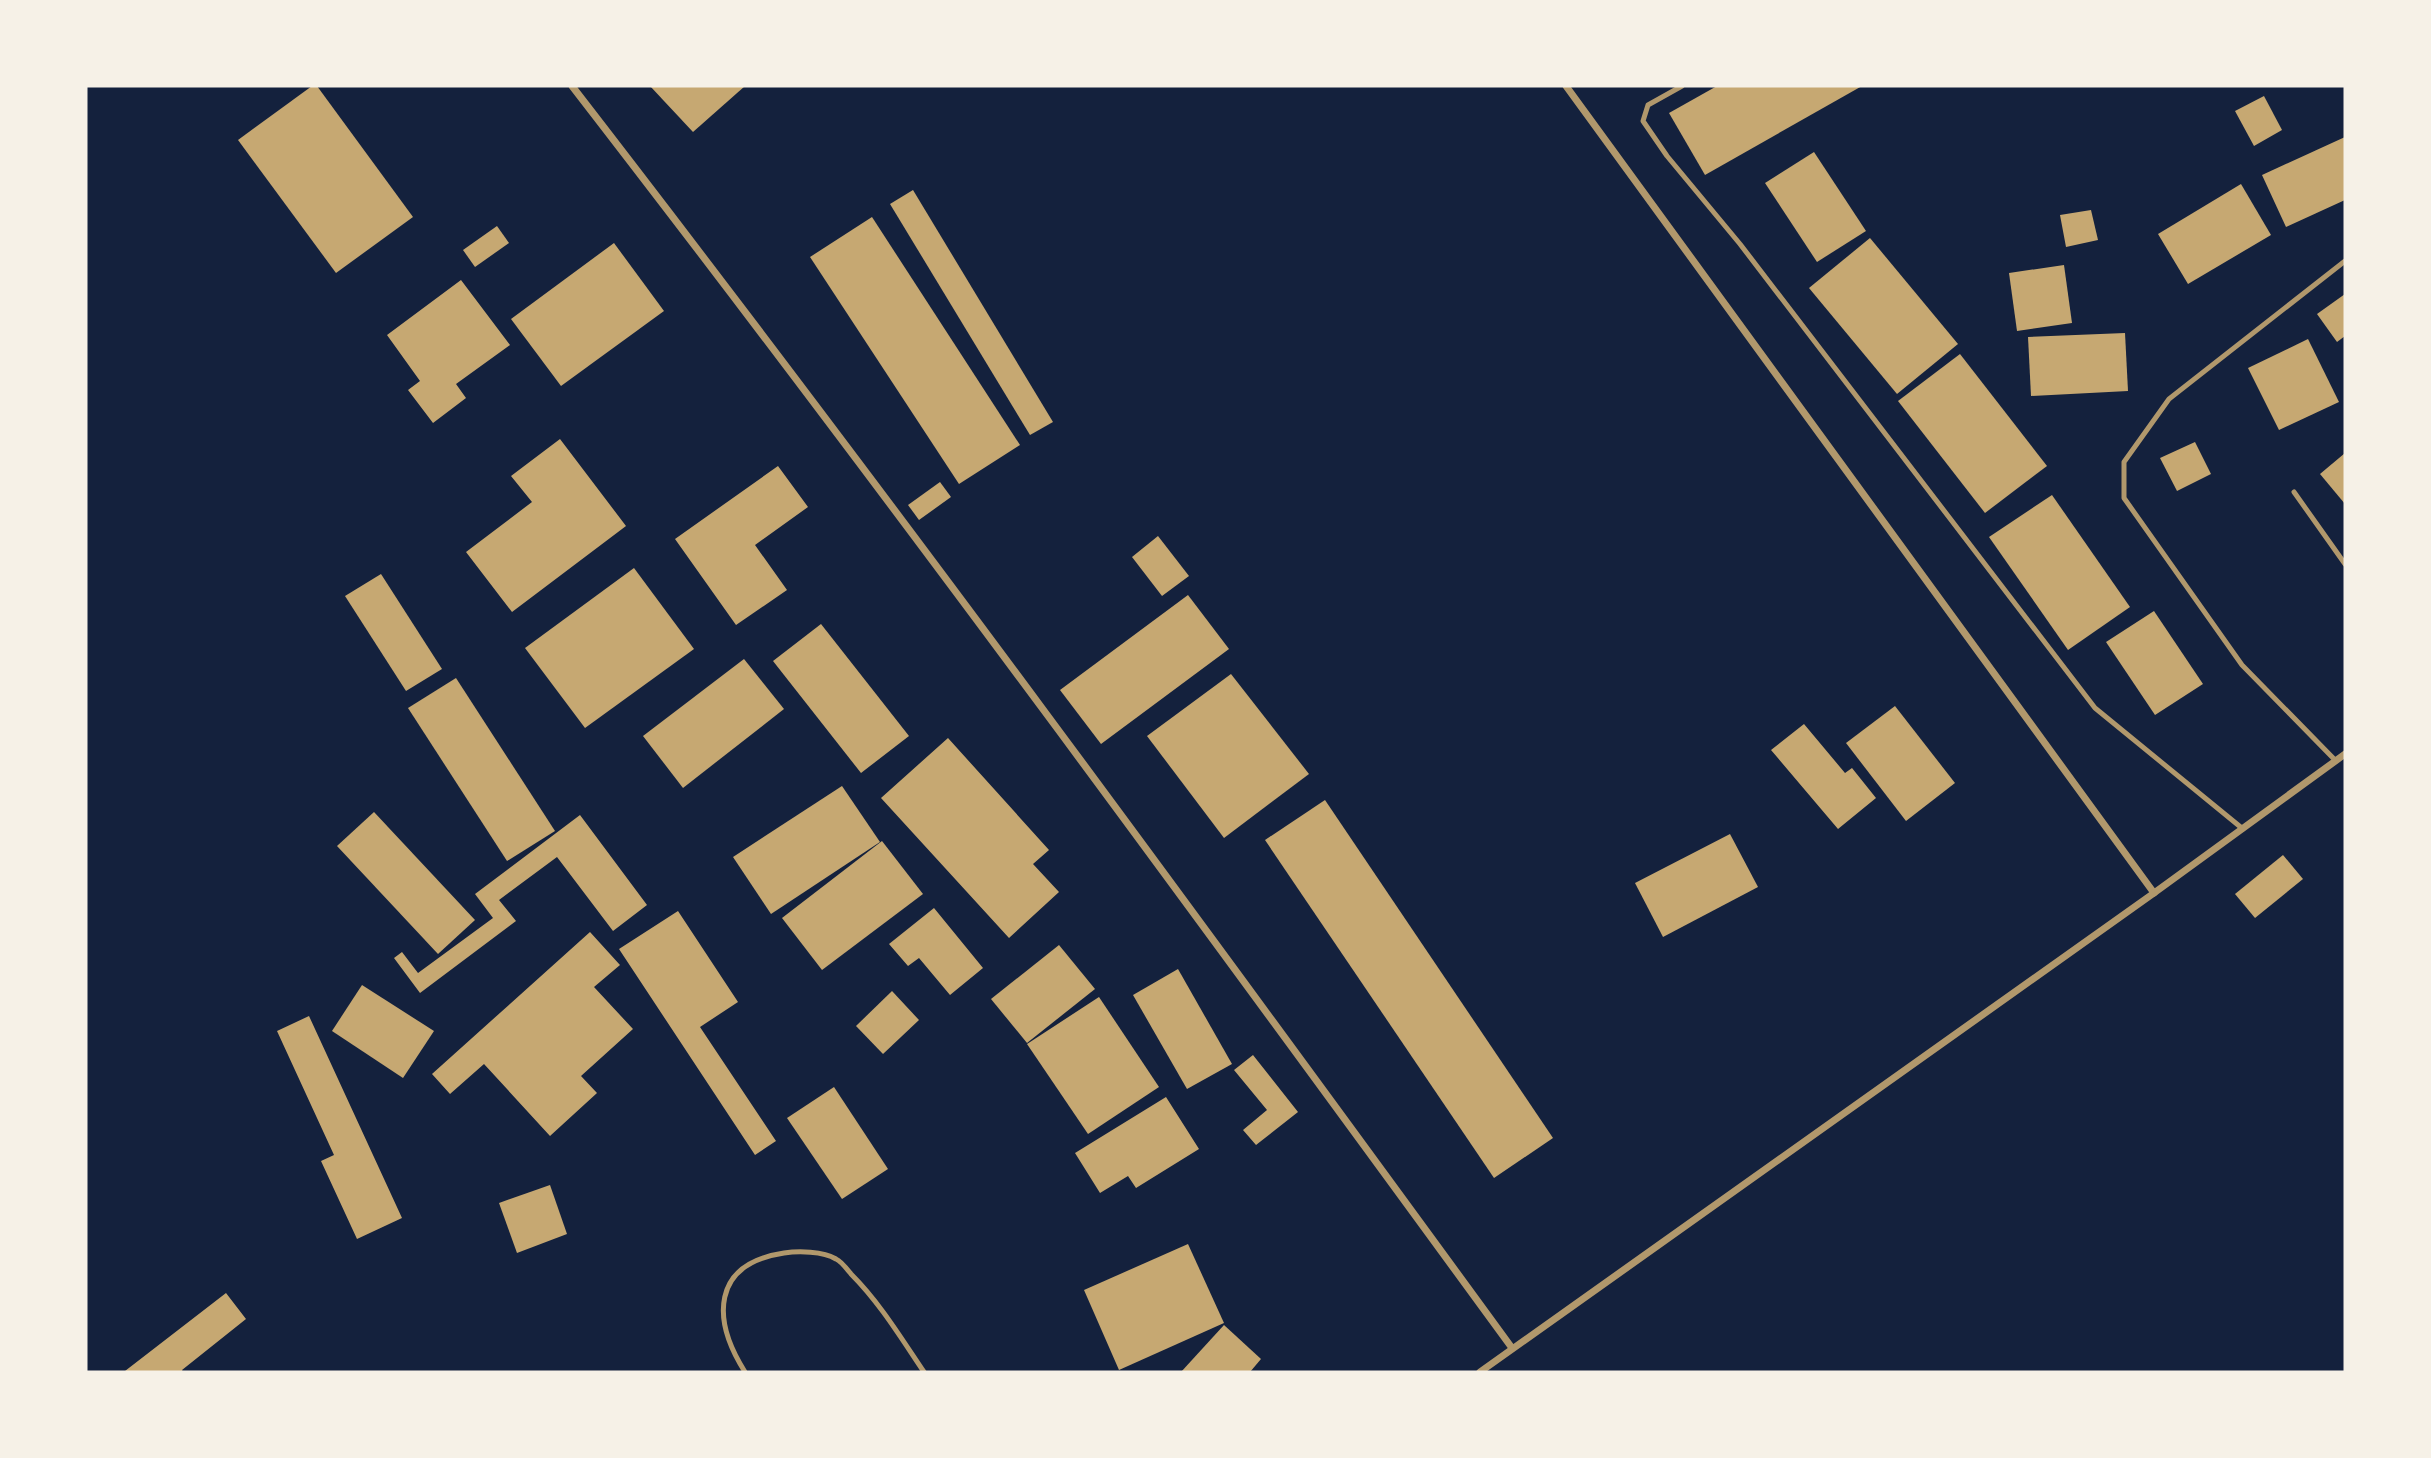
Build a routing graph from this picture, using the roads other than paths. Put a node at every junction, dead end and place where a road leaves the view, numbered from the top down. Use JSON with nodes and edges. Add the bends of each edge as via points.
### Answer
{"nodes":[{"id":1,"x":572,"y":86,"type":"edge"},
{"id":2,"x":1566,"y":86,"type":"edge"},
{"id":3,"x":1682,"y":86,"type":"edge"},
{"id":4,"x":2345,"y":261,"type":"edge"},
{"id":5,"x":2294,"y":492,"type":"dead end"},
{"id":6,"x":2345,"y":564,"type":"edge"},
{"id":7,"x":2345,"y":754,"type":"edge"},
{"id":8,"x":2336,"y":761,"type":"junction"},
{"id":9,"x":2243,"y":829,"type":"junction"},
{"id":10,"x":2154,"y":893,"type":"junction"},
{"id":11,"x":1512,"y":1348,"type":"junction"},
{"id":12,"x":745,"y":1372,"type":"edge"},
{"id":13,"x":923,"y":1372,"type":"edge"},
{"id":14,"x":1480,"y":1372,"type":"edge"}],
"edges":[{"from":1,"to":11,"type":"street","via":[[754,322],[1219,946]]},
{"from":2,"to":10,"type":"street"},
{"from":3,"to":9,"type":"lane","via":[[1648,105],[1643,121],[1667,156],[1740,244],[2095,708]]},
{"from":4,"to":8,"type":"lane","via":[[2169,399],[2124,462],[2124,498],[2242,665]]},
{"from":5,"to":6,"type":"lane"},
{"from":7,"to":8,"type":"street"},
{"from":8,"to":9,"type":"street"},
{"from":9,"to":10,"type":"street"},
{"from":10,"to":11,"type":"street"},
{"from":11,"to":14,"type":"street"},
{"from":12,"to":13,"type":"lane","via":[[732,1352],[721,1310],[727,1285],[765,1256],[801,1251],[836,1259],[870,1293]]}]}
